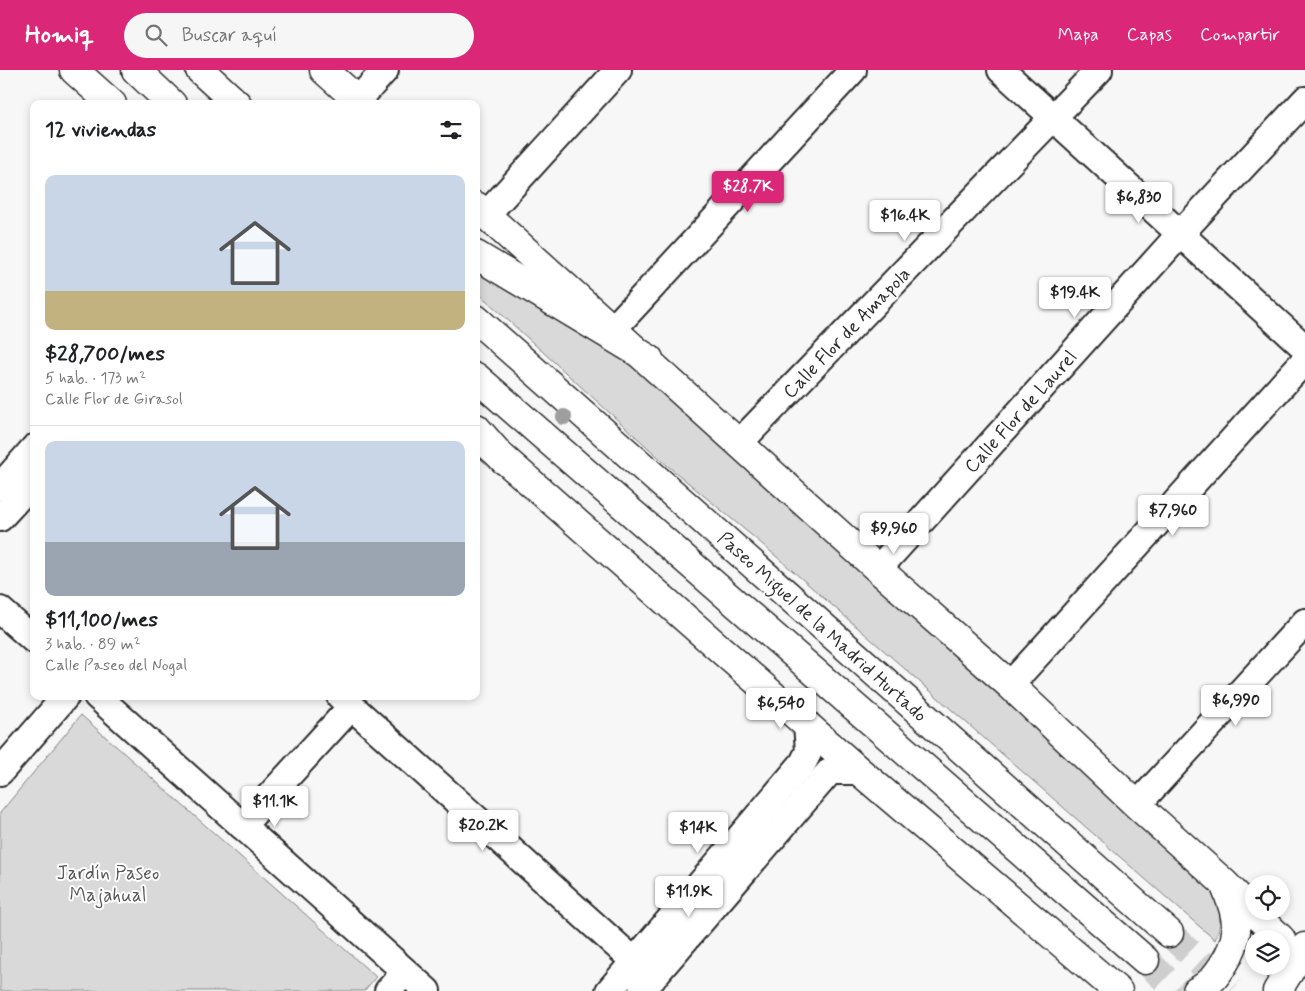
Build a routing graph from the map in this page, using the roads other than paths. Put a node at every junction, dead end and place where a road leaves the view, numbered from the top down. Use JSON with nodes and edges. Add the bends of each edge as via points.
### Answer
{"nodes":[{"id":1,"x":74,"y":70,"type":"edge"},
{"id":2,"x":136,"y":70,"type":"edge"},
{"id":3,"x":200,"y":70,"type":"edge"},
{"id":4,"x":385,"y":70,"type":"edge"},
{"id":5,"x":618,"y":70,"type":"edge"},
{"id":6,"x":853,"y":70,"type":"edge"},
{"id":7,"x":1001,"y":70,"type":"edge"},
{"id":8,"x":1098,"y":70,"type":"edge"},
{"id":9,"x":335,"y":73,"type":"edge"},
{"id":10,"x":108,"y":100,"type":"edge"},
{"id":11,"x":168,"y":100,"type":"edge"},
{"id":12,"x":234,"y":100,"type":"edge"},
{"id":13,"x":358,"y":100,"type":"edge"},
{"id":14,"x":362,"y":100,"type":"edge"},
{"id":15,"x":1305,"y":100,"type":"edge"},
{"id":16,"x":1054,"y":118,"type":"junction"},
{"id":17,"x":481,"y":211,"type":"edge"},
{"id":18,"x":1180,"y":234,"type":"junction"},
{"id":19,"x":480,"y":258,"type":"edge"},
{"id":20,"x":480,"y":323,"type":"edge"},
{"id":21,"x":613,"y":328,"type":"junction"},
{"id":22,"x":1305,"y":348,"type":"edge"},
{"id":23,"x":649,"y":359,"type":"junction"},
{"id":24,"x":1305,"y":360,"type":"edge"},
{"id":25,"x":480,"y":380,"type":"edge"},
{"id":26,"x":480,"y":433,"type":"edge"},
{"id":27,"x":480,"y":439,"type":"edge"},
{"id":28,"x":740,"y":442,"type":"junction"},
{"id":29,"x":30,"y":452,"type":"edge"},
{"id":30,"x":504,"y":460,"type":"junction"},
{"id":31,"x":30,"y":484,"type":"edge"},
{"id":32,"x":0,"y":486,"type":"edge"},
{"id":33,"x":0,"y":518,"type":"edge"},
{"id":34,"x":878,"y":569,"type":"junction"},
{"id":35,"x":0,"y":610,"type":"edge"},
{"id":36,"x":1305,"y":622,"type":"edge"},
{"id":37,"x":30,"y":636,"type":"edge"},
{"id":38,"x":1010,"y":685,"type":"junction"},
{"id":39,"x":63,"y":700,"type":"edge"},
{"id":40,"x":100,"y":700,"type":"edge"},
{"id":41,"x":346,"y":701,"type":"edge"},
{"id":42,"x":807,"y":724,"type":"junction"},
{"id":43,"x":859,"y":771,"type":"junction"},
{"id":44,"x":0,"y":772,"type":"edge"},
{"id":45,"x":1137,"y":805,"type":"junction"},
{"id":46,"x":242,"y":826,"type":"junction"},
{"id":47,"x":1224,"y":883,"type":"junction"},
{"id":48,"x":701,"y":902,"type":"junction"},
{"id":49,"x":1169,"y":933,"type":"tunnel mouth"},
{"id":50,"x":1294,"y":948,"type":"edge"},
{"id":51,"x":1145,"y":960,"type":"tunnel mouth"},
{"id":52,"x":405,"y":972,"type":"junction"},
{"id":53,"x":643,"y":976,"type":"edge"},
{"id":54,"x":1118,"y":990,"type":"edge"},
{"id":55,"x":388,"y":991,"type":"edge"},
{"id":56,"x":427,"y":991,"type":"edge"},
{"id":57,"x":609,"y":991,"type":"edge"},
{"id":58,"x":1196,"y":991,"type":"edge"},
{"id":59,"x":1277,"y":991,"type":"edge"}],
"edges":[{"from":1,"to":10,"type":"main road"},
{"from":2,"to":11,"type":"main road"},
{"from":3,"to":12,"type":"main road"},
{"from":4,"to":14,"type":"street"},
{"from":5,"to":17,"type":"street"},
{"from":6,"to":21,"type":"street"},
{"from":7,"to":16,"type":"street"},
{"from":8,"to":16,"type":"street","name":"Calle Flor de Amapola"},
{"from":9,"to":13,"type":"main road"},
{"from":15,"to":18,"type":"street","name":"Calle Flor de Laurel"},
{"from":16,"to":18,"type":"street"},
{"from":16,"to":28,"type":"street","name":"Calle Flor de Amapola"},
{"from":17,"to":21,"type":"main road"},
{"from":18,"to":22,"type":"street"},
{"from":18,"to":34,"type":"street","name":"Calle Flor de Laurel"},
{"from":19,"to":23,"type":"main road"},
{"from":20,"to":49,"type":"main road","name":"Paseo Miguel de la Madrid Hurtado"},
{"from":21,"to":23,"type":"main road"},
{"from":23,"to":28,"type":"main road"},
{"from":24,"to":38,"type":"street"},
{"from":25,"to":51,"type":"main road","name":"Paseo Miguel de la Madrid Hurtado"},
{"from":26,"to":30,"type":"main road"},
{"from":27,"to":30,"type":"main road"},
{"from":28,"to":34,"type":"main road"},
{"from":29,"to":32,"type":"street"},
{"from":30,"to":42,"type":"main road"},
{"from":31,"to":33,"type":"street"},
{"from":34,"to":38,"type":"main road"},
{"from":35,"to":37,"type":"street"},
{"from":36,"to":45,"type":"street"},
{"from":38,"to":45,"type":"main road"},
{"from":39,"to":44,"type":"street"},
{"from":40,"to":46,"type":"street"},
{"from":41,"to":46,"type":"street"},
{"from":41,"to":53,"type":"street"},
{"from":42,"to":43,"type":"main road"},
{"from":42,"to":48,"type":"street","via":[[809,751],[803,763]]},
{"from":43,"to":48,"type":"street","via":[[830,771]]},
{"from":43,"to":54,"type":"main road"},
{"from":45,"to":47,"type":"main road"},
{"from":46,"to":52,"type":"street"},
{"from":47,"to":50,"type":"main road"},
{"from":47,"to":58,"type":"main road","via":[[1234,909],[1236,933],[1224,966]]},
{"from":48,"to":53,"type":"street"},
{"from":50,"to":59,"type":"main road"},
{"from":52,"to":55,"type":"street"},
{"from":52,"to":56,"type":"street"},
{"from":53,"to":57,"type":"street"}]}
